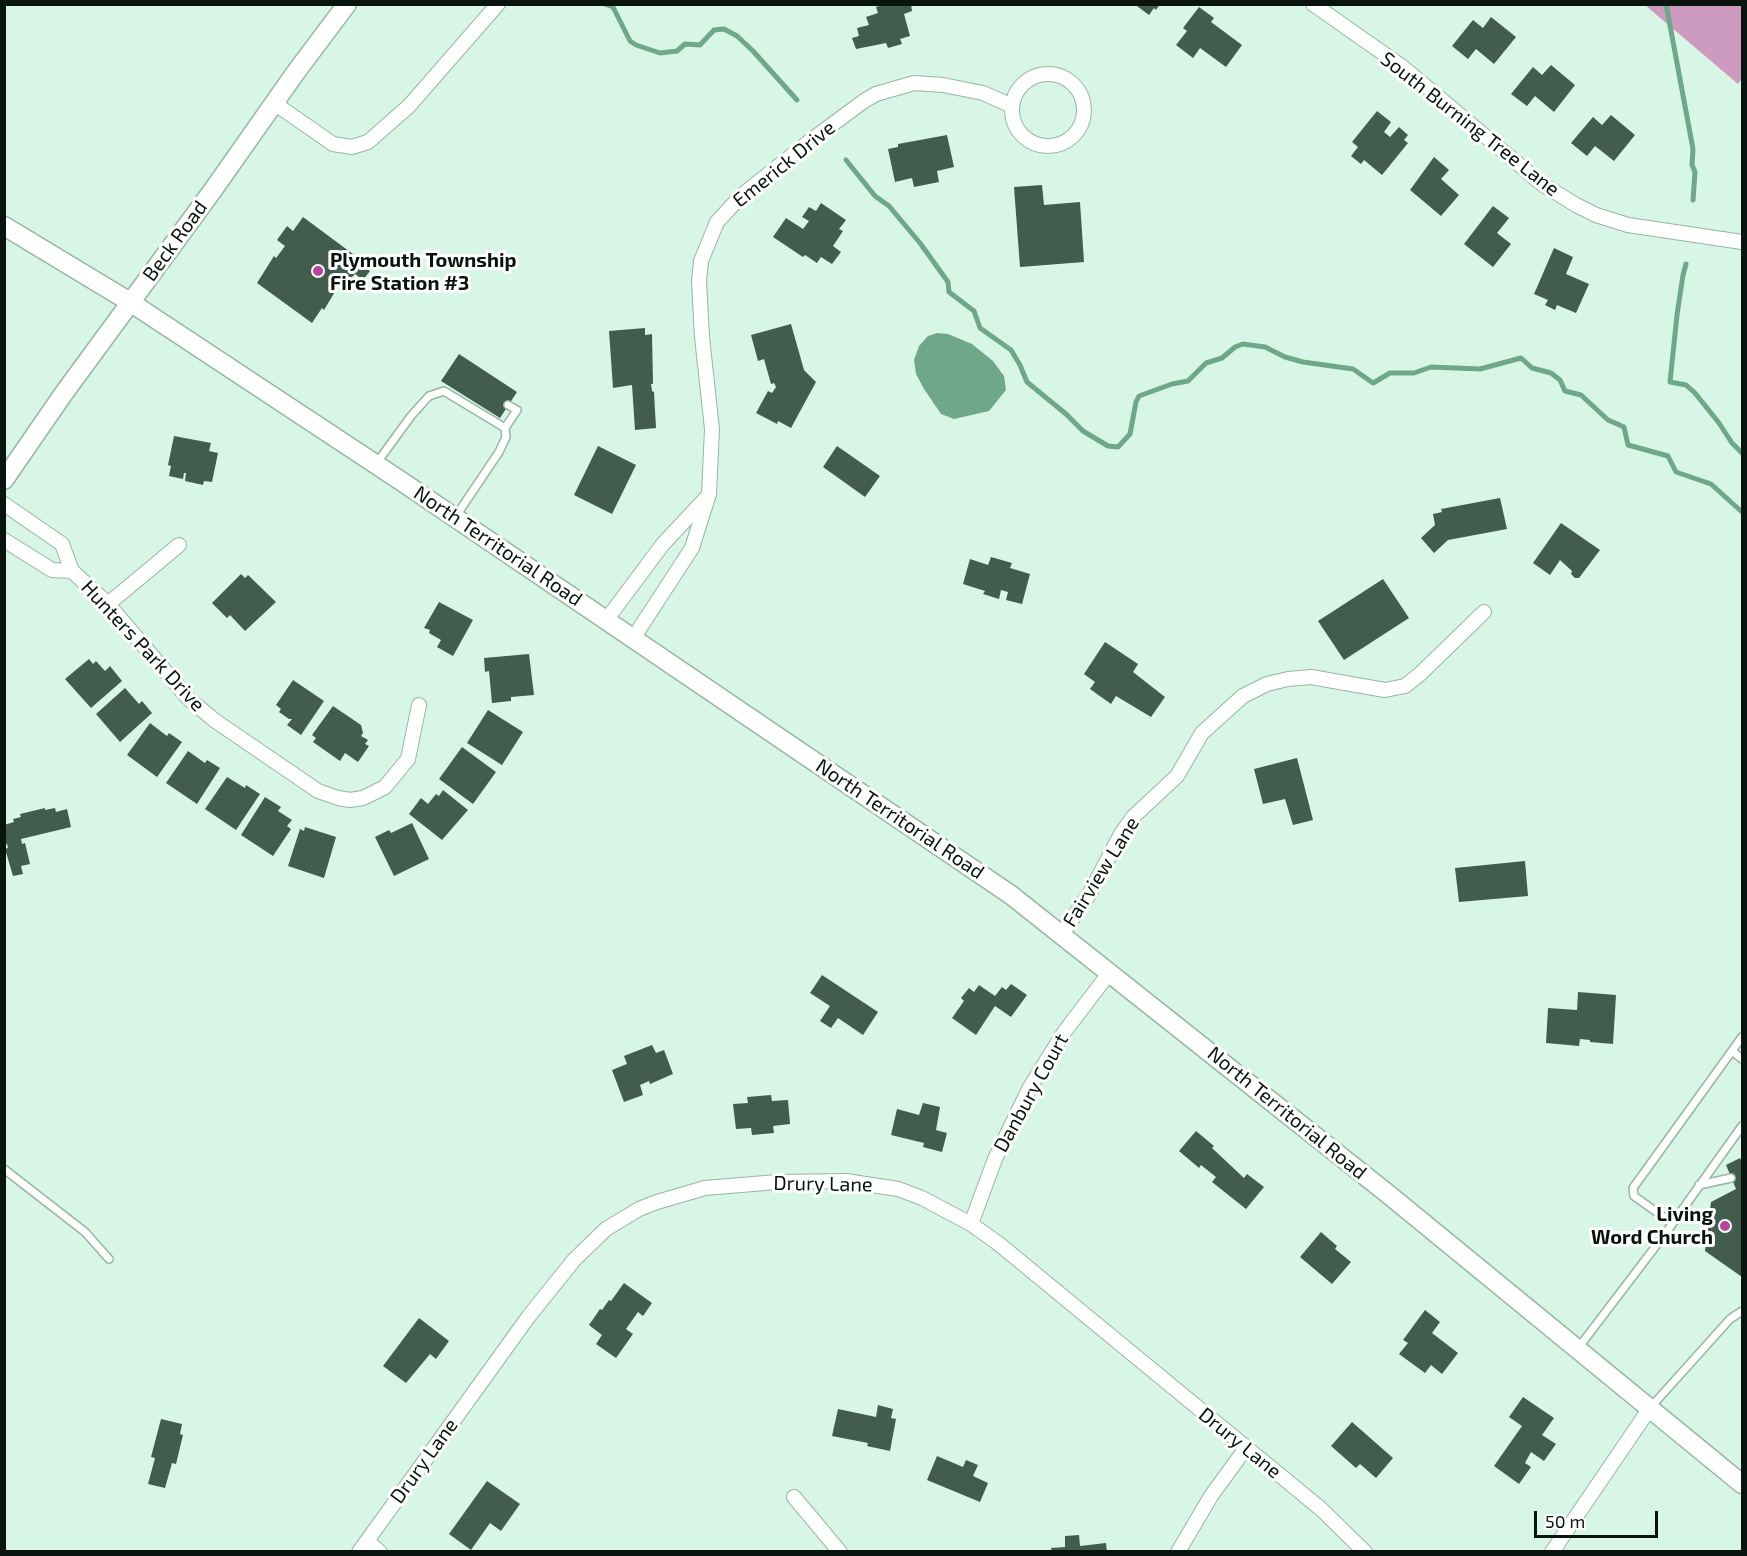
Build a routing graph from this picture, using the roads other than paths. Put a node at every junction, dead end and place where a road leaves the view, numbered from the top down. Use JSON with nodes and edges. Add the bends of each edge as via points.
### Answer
{"nodes":[{"id":1,"x":347,"y":4,"type":"edge"},
{"id":2,"x":498,"y":4,"type":"edge"},
{"id":3,"x":1313,"y":4,"type":"edge"},
{"id":4,"x":274,"y":103,"type":"junction"},
{"id":5,"x":1012,"y":106,"type":"junction"},
{"id":6,"x":4,"y":226,"type":"edge"},
{"id":7,"x":1743,"y":242,"type":"edge"},
{"id":8,"x":130,"y":302,"type":"junction"},
{"id":9,"x":508,"y":405,"type":"dead end"},
{"id":10,"x":505,"y":428,"type":"junction"},
{"id":11,"x":376,"y":464,"type":"junction"},
{"id":12,"x":4,"y":480,"type":"edge"},
{"id":13,"x":710,"y":494,"type":"junction"},
{"id":14,"x":4,"y":504,"type":"edge"},
{"id":15,"x":455,"y":517,"type":"junction"},
{"id":16,"x":4,"y":540,"type":"edge"},
{"id":17,"x":179,"y":545,"type":"dead end"},
{"id":18,"x":72,"y":571,"type":"junction"},
{"id":19,"x":108,"y":604,"type":"junction"},
{"id":20,"x":1484,"y":612,"type":"dead end"},
{"id":21,"x":607,"y":619,"type":"junction"},
{"id":22,"x":634,"y":638,"type":"junction"},
{"id":23,"x":419,"y":705,"type":"dead end"},
{"id":24,"x":1062,"y":934,"type":"junction"},
{"id":25,"x":1110,"y":972,"type":"junction"},
{"id":26,"x":1743,"y":1037,"type":"edge"},
{"id":27,"x":1732,"y":1051,"type":"junction"},
{"id":28,"x":1743,"y":1059,"type":"edge"},
{"id":29,"x":1743,"y":1126,"type":"edge"},
{"id":30,"x":4,"y":1169,"type":"edge"},
{"id":31,"x":1731,"y":1178,"type":"dead end"},
{"id":32,"x":1699,"y":1185,"type":"junction"},
{"id":33,"x":1672,"y":1223,"type":"junction"},
{"id":34,"x":971,"y":1224,"type":"junction"},
{"id":35,"x":109,"y":1259,"type":"dead end"},
{"id":36,"x":1743,"y":1311,"type":"edge"},
{"id":37,"x":1577,"y":1349,"type":"junction"},
{"id":38,"x":1650,"y":1408,"type":"junction"},
{"id":39,"x":1246,"y":1448,"type":"junction"},
{"id":40,"x":1743,"y":1484,"type":"edge"},
{"id":41,"x":794,"y":1497,"type":"dead end"},
{"id":42,"x":363,"y":1546,"type":"edge"},
{"id":43,"x":381,"y":1551,"type":"edge"},
{"id":44,"x":840,"y":1551,"type":"edge"},
{"id":45,"x":1178,"y":1551,"type":"edge"},
{"id":46,"x":1365,"y":1551,"type":"edge"},
{"id":47,"x":1552,"y":1551,"type":"edge"}],
"edges":[{"from":1,"to":4,"type":"main road","name":"Beck Road"},
{"from":2,"to":4,"type":"street","via":[[409,106],[368,142],[352,147],[333,144]]},
{"from":3,"to":7,"type":"street","name":"South Burning Tree Lane","via":[[1404,68],[1542,184],[1576,205],[1628,225]]},
{"from":4,"to":8,"type":"main road","name":"Beck Road"},
{"from":5,"to":5,"type":"street","via":[[1020,87],[1028,80],[1050,74],[1072,83],[1084,102],[1084,114],[1081,126],[1069,140],[1052,147],[1040,146],[1020,133]]},
{"from":5,"to":13,"type":"street","name":"Emerick Drive","via":[[983,93],[943,85],[914,83],[876,94],[741,196],[717,222],[701,261],[699,281],[712,429]]},
{"from":6,"to":8,"type":"main road","name":"North Territorial Road"},
{"from":8,"to":11,"type":"main road","name":"North Territorial Road"},
{"from":8,"to":12,"type":"main road","name":"Beck Road"},
{"from":9,"to":10,"type":"lane","via":[[517,410]]},
{"from":10,"to":11,"type":"lane","via":[[444,391],[429,396]]},
{"from":10,"to":15,"type":"lane","via":[[506,437],[499,452]]},
{"from":11,"to":15,"type":"main road","name":"North Territorial Road"},
{"from":13,"to":21,"type":"street","via":[[663,544]]},
{"from":13,"to":22,"type":"street","name":"Emerick Drive","via":[[692,548]]},
{"from":14,"to":18,"type":"street","name":"Hunters Park Drive","via":[[62,544]]},
{"from":15,"to":21,"type":"main road","name":"North Territorial Road"},
{"from":16,"to":18,"type":"street","name":"Hunters Park Drive","via":[[52,570]]},
{"from":17,"to":19,"type":"street"},
{"from":18,"to":19,"type":"street","name":"Hunters Park Drive"},
{"from":19,"to":23,"type":"street","name":"Hunters Park Drive","via":[[189,699],[214,720],[328,795],[350,800],[385,787],[408,759]]},
{"from":20,"to":24,"type":"street","name":"Fairview Lane","via":[[1405,686],[1385,690],[1311,677],[1267,684],[1243,696],[1202,733],[1177,776],[1133,817]]},
{"from":21,"to":22,"type":"main road","name":"North Territorial Road"},
{"from":22,"to":24,"type":"main road","name":"North Territorial Road","via":[[1011,895]]},
{"from":24,"to":25,"type":"main road","name":"North Territorial Road"},
{"from":25,"to":34,"type":"street","name":"Danbury Court","via":[[1065,1031],[1029,1089],[995,1159]]},
{"from":25,"to":37,"type":"main road","name":"North Territorial Road"},
{"from":26,"to":27,"type":"lane"},
{"from":27,"to":28,"type":"lane"},
{"from":27,"to":33,"type":"lane","via":[[1633,1188],[1634,1196]]},
{"from":29,"to":32,"type":"lane"},
{"from":30,"to":35,"type":"lane","via":[[85,1232]]},
{"from":31,"to":32,"type":"lane"},
{"from":32,"to":33,"type":"lane"},
{"from":33,"to":37,"type":"lane"},
{"from":34,"to":39,"type":"street","name":"Drury Lane"},
{"from":34,"to":42,"type":"street","name":"Drury Lane","via":[[898,1189],[846,1181],[705,1188],[639,1209],[606,1229],[574,1260]]},
{"from":36,"to":38,"type":"lane","via":[[1730,1319]]},
{"from":37,"to":38,"type":"main road","name":"North Territorial Road"},
{"from":38,"to":40,"type":"main road","name":"North Territorial Road"},
{"from":38,"to":47,"type":"street"},
{"from":39,"to":45,"type":"street"},
{"from":39,"to":46,"type":"street","name":"Drury Lane"},
{"from":41,"to":44,"type":"street"},
{"from":42,"to":43,"type":"street"}]}
